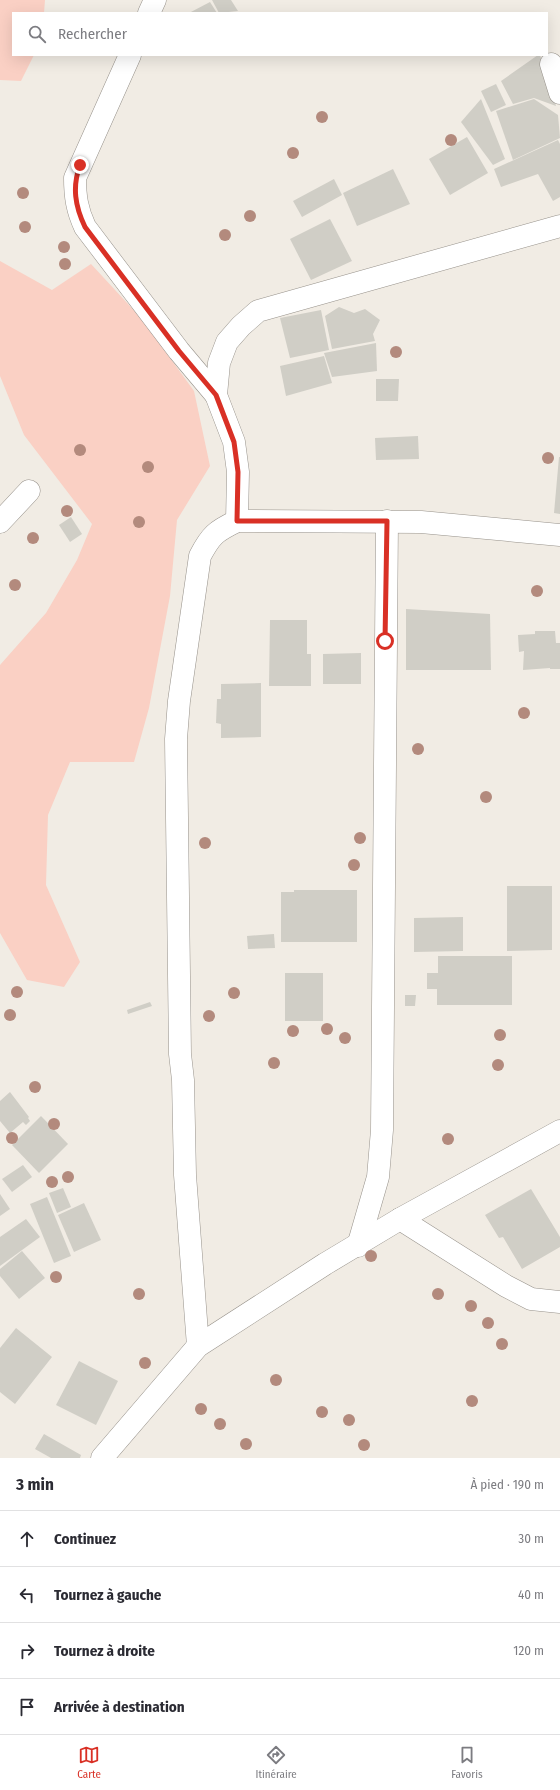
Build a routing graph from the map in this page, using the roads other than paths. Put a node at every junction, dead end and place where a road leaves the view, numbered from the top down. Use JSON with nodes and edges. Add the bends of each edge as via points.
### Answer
{"nodes":[{"id":1,"x":155,"y":0,"type":"edge"},
{"id":2,"x":149,"y":12,"type":"edge"},
{"id":3,"x":130,"y":56,"type":"edge"},
{"id":4,"x":551,"y":64,"type":"dead end"},
{"id":5,"x":560,"y":93,"type":"edge"},
{"id":6,"x":560,"y":226,"type":"edge"},
{"id":7,"x":216,"y":395,"type":"junction"},
{"id":8,"x":29,"y":491,"type":"dead end"},
{"id":9,"x":237,"y":521,"type":"junction"},
{"id":10,"x":387,"y":521,"type":"junction"},
{"id":11,"x":0,"y":522,"type":"edge"},
{"id":12,"x":560,"y":535,"type":"edge"},
{"id":13,"x":560,"y":1131,"type":"edge"},
{"id":14,"x":400,"y":1219,"type":"junction"},
{"id":15,"x":358,"y":1246,"type":"junction"},
{"id":16,"x":560,"y":1302,"type":"edge"},
{"id":17,"x":198,"y":1346,"type":"junction"},
{"id":18,"x":102,"y":1458,"type":"edge"}],
"edges":[{"from":1,"to":2,"type":"street"},
{"from":3,"to":7,"type":"street","via":[[75,178],[78,212],[85,227],[179,351]]},
{"from":4,"to":5,"type":"street"},
{"from":6,"to":7,"type":"street","via":[[258,311],[227,342],[219,363]]},
{"from":7,"to":9,"type":"street","via":[[234,442],[238,472]]},
{"from":8,"to":11,"type":"street"},
{"from":9,"to":10,"type":"street"},
{"from":9,"to":17,"type":"street","via":[[219,529],[200,556],[178,701],[176,738],[180,1054]]},
{"from":10,"to":12,"type":"street"},
{"from":10,"to":15,"type":"street","via":[[382,1130],[378,1177]]},
{"from":13,"to":14,"type":"street"},
{"from":14,"to":15,"type":"street"},
{"from":14,"to":16,"type":"street","via":[[531,1299]]},
{"from":15,"to":17,"type":"street","via":[[325,1264]]},
{"from":17,"to":18,"type":"street"}]}
